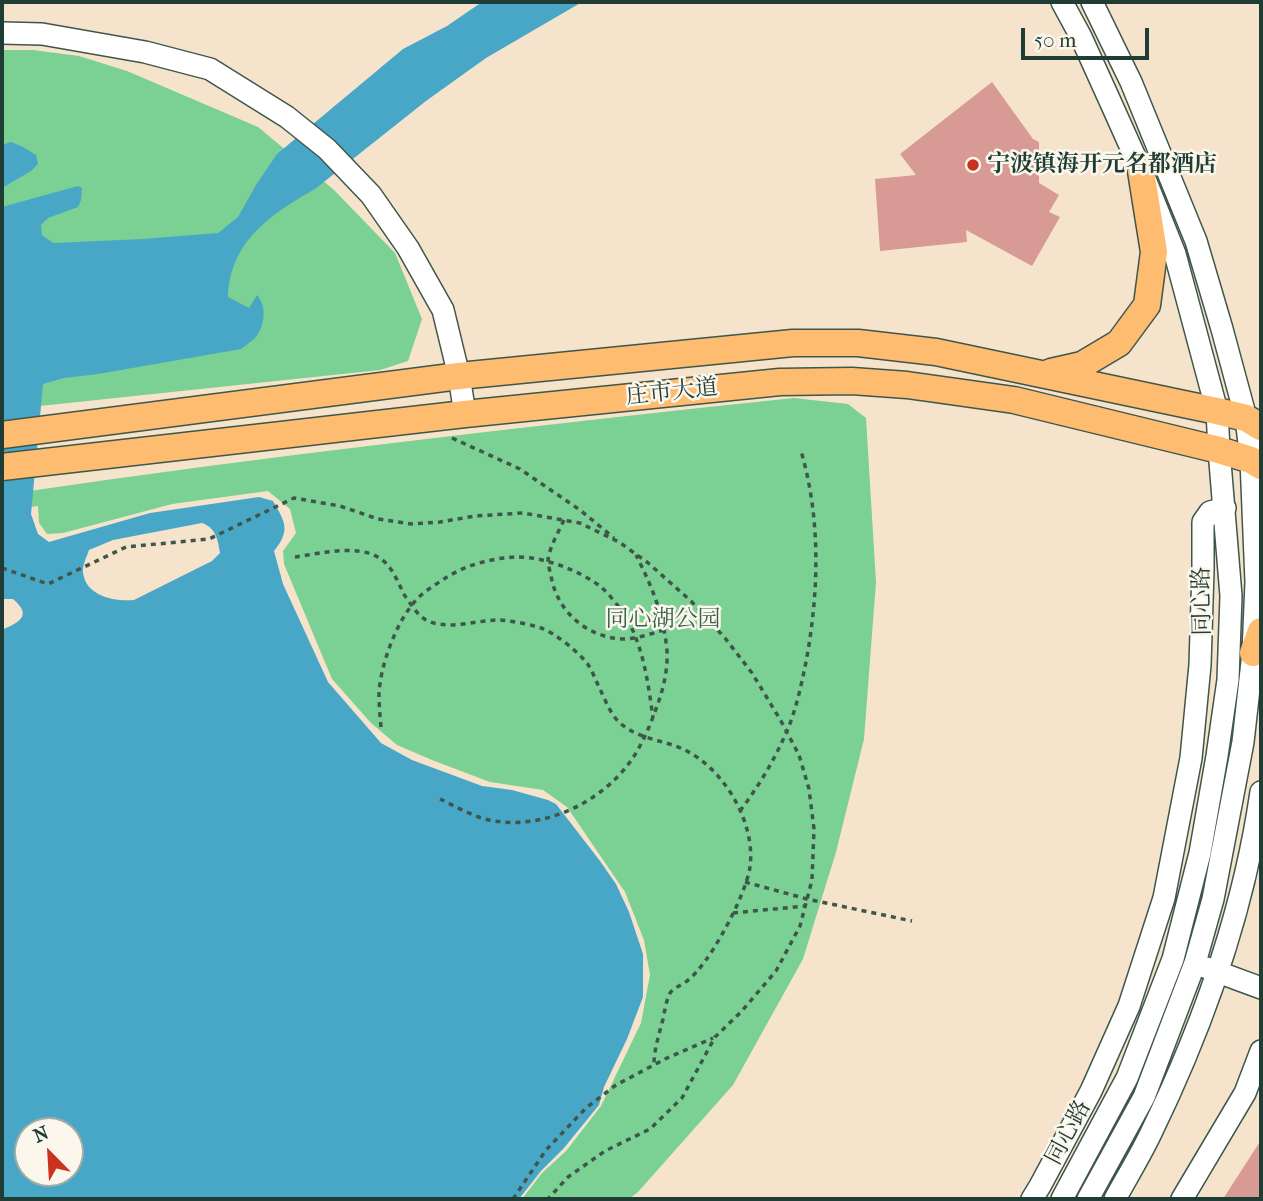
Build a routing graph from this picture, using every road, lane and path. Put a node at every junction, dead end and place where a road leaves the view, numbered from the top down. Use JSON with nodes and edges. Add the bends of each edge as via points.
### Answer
{"nodes":[{"id":1,"x":1062,"y":2,"type":"edge"},
{"id":2,"x":1092,"y":2,"type":"edge"},
{"id":3,"x":2,"y":33,"type":"edge"},
{"id":4,"x":1141,"y":171,"type":"junction"},
{"id":5,"x":1041,"y":373,"type":"junction"},
{"id":6,"x":459,"y":376,"type":"junction"},
{"id":7,"x":1217,"y":411,"type":"junction"},
{"id":8,"x":464,"y":414,"type":"junction"},
{"id":9,"x":1253,"y":422,"type":"edge"},
{"id":10,"x":2,"y":435,"type":"edge"},
{"id":11,"x":450,"y":436,"type":"dead end"},
{"id":12,"x":1219,"y":450,"type":"junction"},
{"id":13,"x":801,"y":451,"type":"dead end"},
{"id":14,"x":1256,"y":463,"type":"edge"},
{"id":15,"x":2,"y":467,"type":"edge"},
{"id":16,"x":1224,"y":508,"type":"junction"},
{"id":17,"x":564,"y":520,"type":"junction"},
{"id":18,"x":619,"y":542,"type":"junction"},
{"id":19,"x":635,"y":553,"type":"junction"},
{"id":20,"x":295,"y":557,"type":"dead end"},
{"id":21,"x":548,"y":562,"type":"junction"},
{"id":22,"x":2,"y":568,"type":"edge"},
{"id":23,"x":411,"y":605,"type":"junction"},
{"id":24,"x":664,"y":630,"type":"junction"},
{"id":25,"x":636,"y":638,"type":"junction"},
{"id":26,"x":1257,"y":642,"type":"edge"},
{"id":27,"x":653,"y":718,"type":"junction"},
{"id":28,"x":381,"y":727,"type":"dead end"},
{"id":29,"x":787,"y":732,"type":"junction"},
{"id":30,"x":644,"y":737,"type":"junction"},
{"id":31,"x":1261,"y":792,"type":"edge"},
{"id":32,"x":440,"y":799,"type":"dead end"},
{"id":33,"x":740,"y":811,"type":"junction"},
{"id":34,"x":745,"y":882,"type":"junction"},
{"id":35,"x":807,"y":899,"type":"junction"},
{"id":36,"x":805,"y":906,"type":"junction"},
{"id":37,"x":733,"y":913,"type":"junction"},
{"id":38,"x":912,"y":920,"type":"dead end"},
{"id":39,"x":1195,"y":964,"type":"junction"},
{"id":40,"x":1218,"y":972,"type":"junction"},
{"id":41,"x":1261,"y":988,"type":"edge"},
{"id":42,"x":715,"y":1037,"type":"junction"},
{"id":43,"x":1261,"y":1051,"type":"edge"},
{"id":44,"x":654,"y":1065,"type":"junction"},
{"id":45,"x":513,"y":1199,"type":"edge"},
{"id":46,"x":548,"y":1199,"type":"edge"},
{"id":47,"x":1031,"y":1199,"type":"edge"},
{"id":48,"x":1062,"y":1199,"type":"edge"},
{"id":49,"x":1088,"y":1199,"type":"edge"},
{"id":50,"x":1115,"y":1199,"type":"edge"},
{"id":51,"x":1182,"y":1199,"type":"edge"}],
"edges":[{"from":1,"to":4,"type":"street","name":"同心路"},
{"from":2,"to":9,"type":"street","name":"同心路","via":[[1131,82],[1196,241]]},
{"from":3,"to":6,"type":"street","via":[[42,34],[145,51],[209,69],[287,117],[327,149],[371,195],[408,248],[443,310]]},
{"from":4,"to":5,"type":"main road","via":[[1154,251],[1147,305],[1119,343],[1082,365]]},
{"from":4,"to":7,"type":"street","name":"同心路","via":[[1175,254]]},
{"from":5,"to":6,"type":"main road","name":"庄市大道","via":[[936,352],[858,343],[793,344]]},
{"from":5,"to":7,"type":"main road","name":"庄市大道"},
{"from":6,"to":8,"type":"street"},
{"from":6,"to":10,"type":"main road","name":"庄市大道"},
{"from":7,"to":9,"type":"main road","name":"庄市大道"},
{"from":7,"to":12,"type":"street","name":"同心路"},
{"from":8,"to":12,"type":"main road","name":"庄市大道","via":[[780,382],[852,381],[1014,400]]},
{"from":8,"to":15,"type":"main road","name":"庄市大道"},
{"from":9,"to":14,"type":"street","name":"同心路"},
{"from":11,"to":18,"type":"path","via":[[520,468]]},
{"from":12,"to":14,"type":"main road","name":"庄市大道"},
{"from":12,"to":16,"type":"street","name":"同心路"},
{"from":13,"to":29,"type":"path","via":[[808,474],[816,575],[801,691]]},
{"from":14,"to":26,"type":"street","name":"同心路"},
{"from":16,"to":47,"type":"street","via":[[1210,512],[1203,522],[1200,665],[1191,758],[1164,898],[1129,1006],[1091,1091]]},
{"from":16,"to":48,"type":"street","name":"同心路","via":[[1231,596],[1228,680],[1200,853],[1173,959],[1127,1078]]},
{"from":17,"to":18,"type":"path"},
{"from":17,"to":21,"type":"path"},
{"from":17,"to":22,"type":"path","via":[[523,513],[411,524],[294,498],[209,539],[126,547],[48,584]]},
{"from":18,"to":19,"type":"path"},
{"from":19,"to":24,"type":"path","via":[[650,582]]},
{"from":19,"to":29,"type":"path","via":[[691,601],[725,638]]},
{"from":20,"to":23,"type":"path","via":[[355,550],[372,554],[389,566]]},
{"from":21,"to":23,"type":"path","via":[[517,557],[477,563],[449,576]]},
{"from":21,"to":25,"type":"path","via":[[602,588],[623,612]]},
{"from":21,"to":25,"type":"path","via":[[561,606],[578,624],[597,634]]},
{"from":23,"to":28,"type":"path","via":[[386,659],[379,693]]},
{"from":23,"to":30,"type":"path","via":[[426,620],[443,624],[499,620],[544,629],[587,664],[620,723]]},
{"from":24,"to":25,"type":"path"},
{"from":24,"to":27,"type":"path","via":[[664,687]]},
{"from":25,"to":27,"type":"path"},
{"from":26,"to":39,"type":"street","name":"同心路","via":[[1241,754],[1213,899]]},
{"from":27,"to":30,"type":"path"},
{"from":29,"to":33,"type":"path"},
{"from":29,"to":35,"type":"path","via":[[809,789],[814,829]]},
{"from":30,"to":32,"type":"path","via":[[631,762],[606,788],[547,819],[493,821]]},
{"from":30,"to":33,"type":"path","via":[[683,749],[708,765],[726,784]]},
{"from":31,"to":40,"type":"street"},
{"from":33,"to":34,"type":"path","via":[[750,839]]},
{"from":34,"to":35,"type":"path"},
{"from":34,"to":37,"type":"path"},
{"from":35,"to":36,"type":"path"},
{"from":35,"to":38,"type":"path"},
{"from":36,"to":37,"type":"path"},
{"from":36,"to":42,"type":"path","via":[[800,926],[776,971]]},
{"from":37,"to":44,"type":"path","via":[[708,959],[688,981],[672,990]]},
{"from":39,"to":40,"type":"street"},
{"from":39,"to":49,"type":"street","name":"同心路","via":[[1144,1097]]},
{"from":40,"to":41,"type":"street"},
{"from":40,"to":50,"type":"street","via":[[1150,1135]]},
{"from":42,"to":44,"type":"path"},
{"from":42,"to":46,"type":"path","via":[[682,1098],[650,1129],[605,1151],[568,1177]]},
{"from":43,"to":51,"type":"street","via":[[1245,1093]]},
{"from":44,"to":45,"type":"path","via":[[586,1108],[545,1150]]}]}
